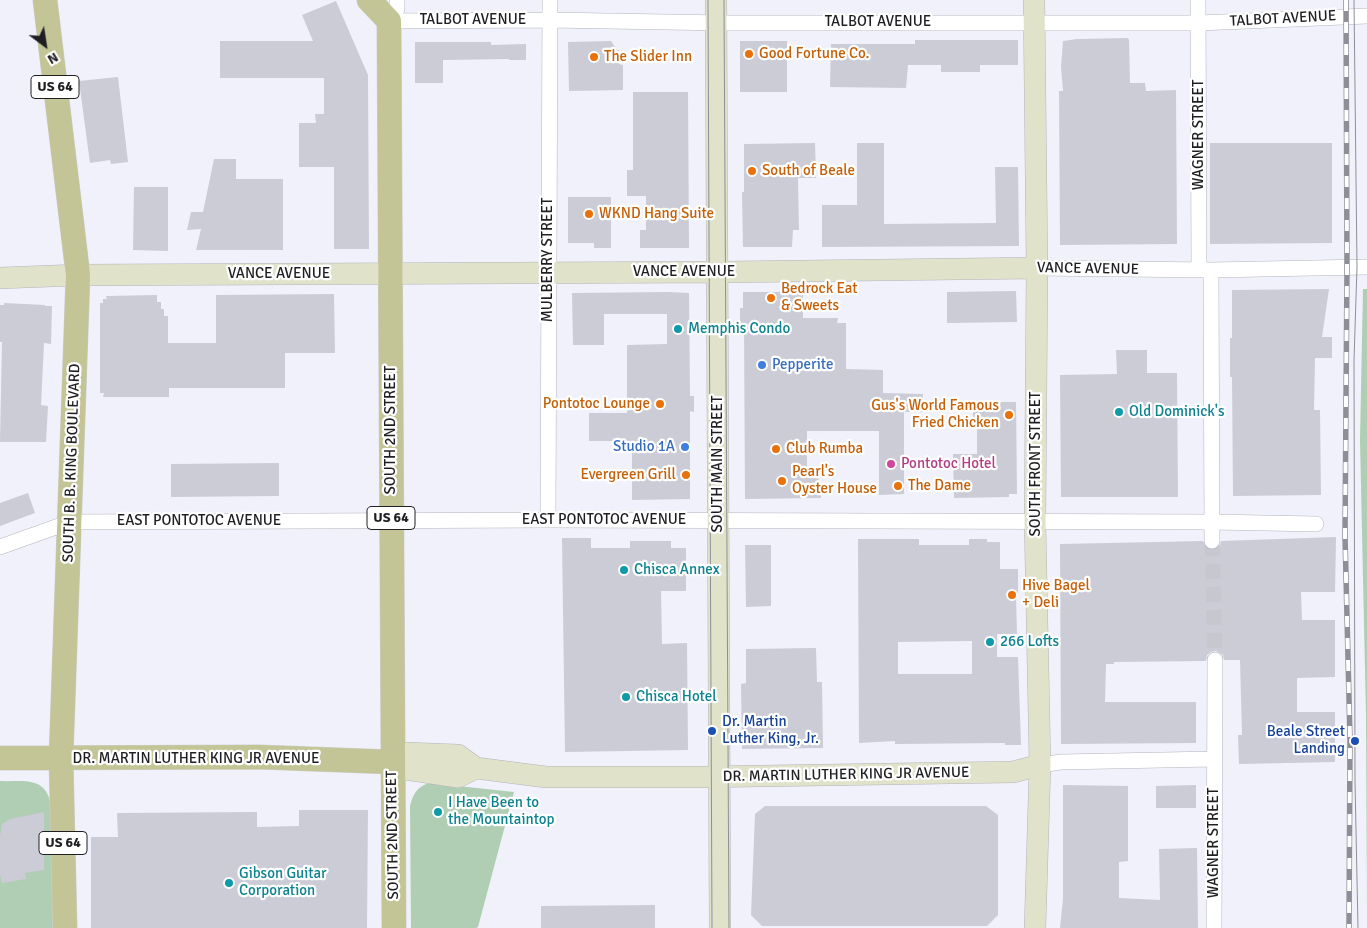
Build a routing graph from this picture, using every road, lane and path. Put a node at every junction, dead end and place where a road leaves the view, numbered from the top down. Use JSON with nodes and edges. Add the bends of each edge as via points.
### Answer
{"nodes":[{"id":1,"x":45,"y":0,"type":"edge"},
{"id":2,"x":370,"y":0,"type":"edge"},
{"id":3,"x":550,"y":0,"type":"edge"},
{"id":4,"x":716,"y":0,"type":"edge"},
{"id":5,"x":1034,"y":0,"type":"edge"},
{"id":6,"x":1198,"y":0,"type":"edge"},
{"id":7,"x":393,"y":10,"type":"edge"},
{"id":8,"x":1367,"y":16,"type":"edge"},
{"id":9,"x":550,"y":20,"type":"junction"},
{"id":10,"x":716,"y":22,"type":"junction"},
{"id":11,"x":1034,"y":22,"type":"junction"},
{"id":12,"x":1198,"y":23,"type":"junction"},
{"id":13,"x":1367,"y":267,"type":"edge"},
{"id":14,"x":1037,"y":268,"type":"junction"},
{"id":15,"x":1205,"y":270,"type":"junction"},
{"id":16,"x":718,"y":272,"type":"junction"},
{"id":17,"x":548,"y":273,"type":"junction"},
{"id":18,"x":390,"y":274,"type":"junction"},
{"id":19,"x":78,"y":275,"type":"junction"},
{"id":20,"x":0,"y":278,"type":"edge"},
{"id":21,"x":548,"y":520,"type":"junction"},
{"id":22,"x":719,"y":520,"type":"junction"},
{"id":23,"x":391,"y":521,"type":"junction"},
{"id":24,"x":1035,"y":521,"type":"junction"},
{"id":25,"x":70,"y":522,"type":"junction"},
{"id":26,"x":1212,"y":522,"type":"junction"},
{"id":27,"x":1316,"y":524,"type":"dead end"},
{"id":28,"x":1212,"y":541,"type":"tunnel mouth"},
{"id":29,"x":0,"y":547,"type":"edge"},
{"id":30,"x":1215,"y":660,"type":"tunnel mouth"},
{"id":31,"x":0,"y":758,"type":"edge"},
{"id":32,"x":61,"y":758,"type":"junction"},
{"id":33,"x":1214,"y":759,"type":"junction"},
{"id":34,"x":392,"y":762,"type":"junction"},
{"id":35,"x":1040,"y":765,"type":"junction"},
{"id":36,"x":720,"y":776,"type":"junction"},
{"id":37,"x":65,"y":928,"type":"edge"},
{"id":38,"x":394,"y":928,"type":"edge"},
{"id":39,"x":720,"y":928,"type":"edge"},
{"id":40,"x":1035,"y":928,"type":"edge"},
{"id":41,"x":1214,"y":928,"type":"edge"}],
"edges":[{"from":1,"to":19,"type":"main road","name":"SOUTH B. B. KING BOULEVARD","number":"US 64"},
{"from":2,"to":7,"type":"main road"},
{"from":3,"to":9,"type":"street","name":"MULBERRY STREET"},
{"from":4,"to":10,"type":"main road","name":"SOUTH MAIN STREET"},
{"from":5,"to":11,"type":"main road","name":"SOUTH FRONT STREET"},
{"from":6,"to":12,"type":"street","name":"WAGNER STREET"},
{"from":7,"to":9,"type":"street","name":"TALBOT AVENUE"},
{"from":7,"to":18,"type":"main road","name":"SOUTH 2ND STREET","number":"US 64"},
{"from":8,"to":12,"type":"street","name":"TALBOT AVENUE"},
{"from":9,"to":10,"type":"street","name":"TALBOT AVENUE"},
{"from":9,"to":17,"type":"street","name":"MULBERRY STREET"},
{"from":10,"to":11,"type":"street","name":"TALBOT AVENUE"},
{"from":10,"to":16,"type":"main road","name":"SOUTH MAIN STREET"},
{"from":11,"to":12,"type":"street","name":"TALBOT AVENUE"},
{"from":11,"to":14,"type":"main road","name":"SOUTH FRONT STREET"},
{"from":12,"to":15,"type":"street","name":"WAGNER STREET"},
{"from":13,"to":15,"type":"street","name":"VANCE AVENUE"},
{"from":14,"to":15,"type":"street","name":"VANCE AVENUE"},
{"from":14,"to":16,"type":"main road","name":"VANCE AVENUE"},
{"from":14,"to":24,"type":"main road","name":"SOUTH FRONT STREET"},
{"from":15,"to":26,"type":"street","name":"WAGNER STREET"},
{"from":16,"to":17,"type":"main road","name":"VANCE AVENUE"},
{"from":16,"to":22,"type":"main road","name":"SOUTH MAIN STREET"},
{"from":17,"to":18,"type":"main road","name":"VANCE AVENUE"},
{"from":17,"to":21,"type":"street","name":"MULBERRY STREET"},
{"from":18,"to":19,"type":"main road","name":"VANCE AVENUE"},
{"from":18,"to":23,"type":"main road","name":"SOUTH 2ND STREET","number":"US 64"},
{"from":19,"to":20,"type":"main road","name":"VANCE AVENUE"},
{"from":19,"to":25,"type":"main road","name":"SOUTH B. B. KING BOULEVARD","number":"US 64"},
{"from":21,"to":22,"type":"street","name":"EAST PONTOTOC AVENUE"},
{"from":21,"to":23,"type":"street","name":"EAST PONTOTOC AVENUE"},
{"from":22,"to":24,"type":"street","name":"EAST PONTOTOC AVENUE"},
{"from":22,"to":36,"type":"main road","name":"SOUTH MAIN STREET"},
{"from":23,"to":25,"type":"street","name":"EAST PONTOTOC AVENUE"},
{"from":23,"to":34,"type":"main road","name":"SOUTH 2ND STREET","number":"US 64"},
{"from":24,"to":26,"type":"street","name":"EAST PONTOTOC AVENUE"},
{"from":24,"to":35,"type":"main road","name":"SOUTH FRONT STREET"},
{"from":25,"to":29,"type":"street","name":"EAST PONTOTOC AVENUE"},
{"from":25,"to":32,"type":"main road","name":"SOUTH B. B. KING BOULEVARD","number":"US 64"},
{"from":26,"to":27,"type":"street","name":"EAST PONTOTOC AVENUE"},
{"from":26,"to":28,"type":"street","name":"WAGNER STREET"},
{"from":30,"to":33,"type":"street","name":"WAGNER STREET"},
{"from":31,"to":32,"type":"main road","name":"DR. MARTIN LUTHER KING JR AVENUE"},
{"from":32,"to":34,"type":"main road","name":"DR. MARTIN LUTHER KING JR AVENUE","via":[[259,757]]},
{"from":32,"to":37,"type":"main road","name":"SOUTH B. B. KING BOULEVARD","number":"US 64"},
{"from":33,"to":35,"type":"street","name":"DR. MARTIN LUTHER KING JR AVENUE"},
{"from":33,"to":41,"type":"street","name":"WAGNER STREET"},
{"from":34,"to":36,"type":"main road","name":"DR. MARTIN LUTHER KING JR AVENUE","via":[[407,753],[458,755],[476,768],[546,777]]},
{"from":34,"to":38,"type":"main road","name":"SOUTH 2ND STREET","number":"US 64"},
{"from":35,"to":36,"type":"main road","name":"DR. MARTIN LUTHER KING JR AVENUE","via":[[1013,772]]},
{"from":35,"to":40,"type":"main road","name":"SOUTH FRONT STREET"},
{"from":36,"to":39,"type":"main road","name":"SOUTH MAIN STREET"}]}
